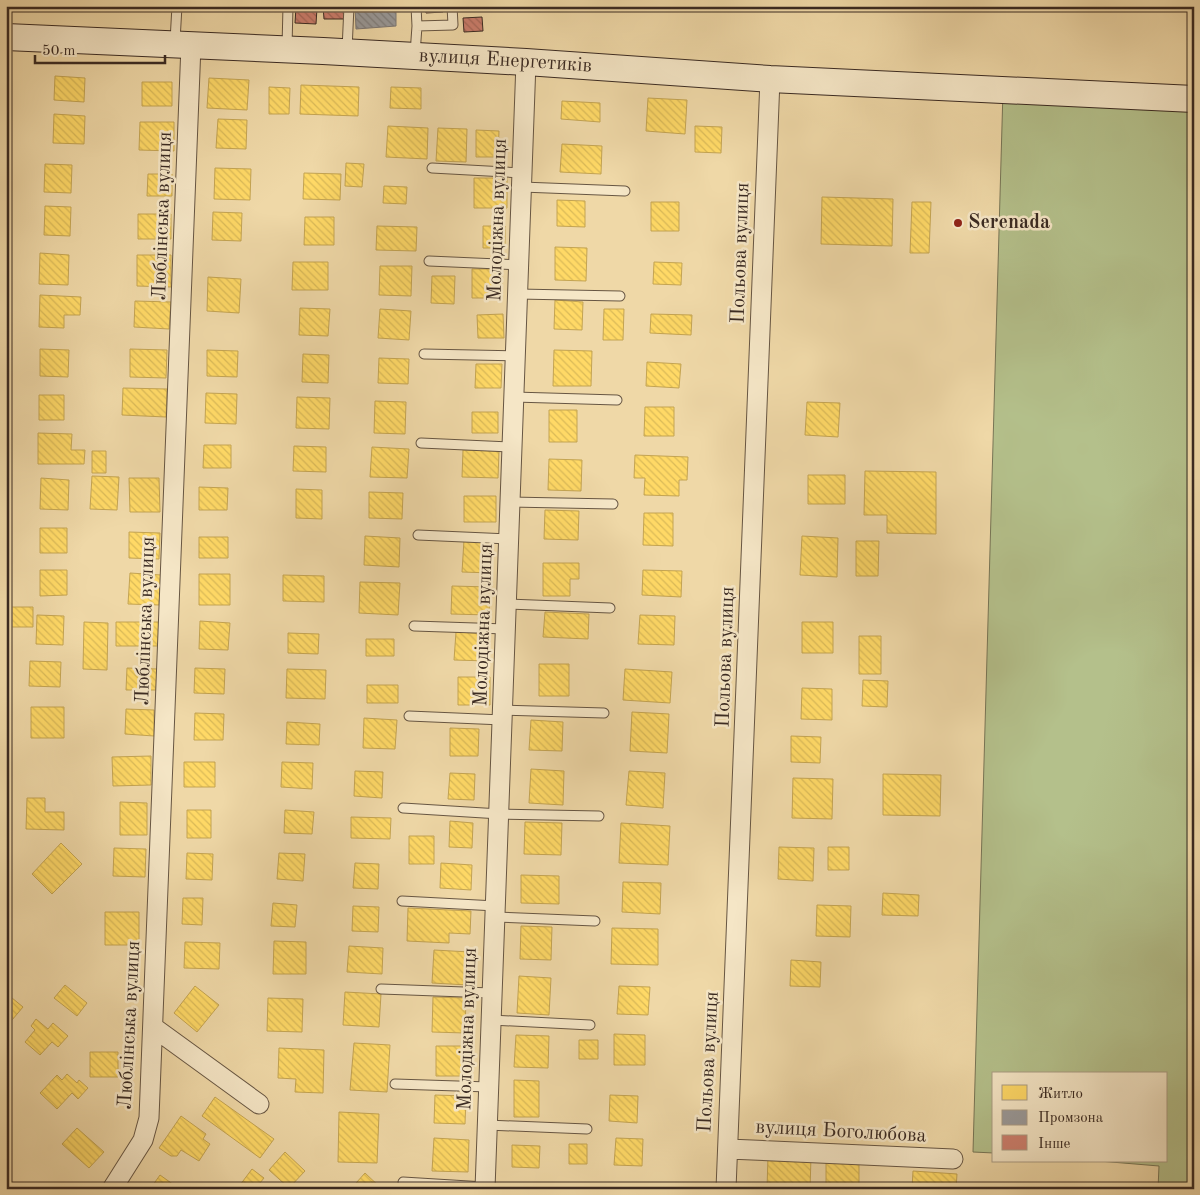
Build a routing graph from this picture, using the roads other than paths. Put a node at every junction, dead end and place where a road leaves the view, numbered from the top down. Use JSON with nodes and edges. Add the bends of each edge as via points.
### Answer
{"nodes":[{"id":1,"x":177,"y":6,"type":"edge"},
{"id":2,"x":288,"y":6,"type":"edge"},
{"id":3,"x":349,"y":6,"type":"edge"},
{"id":4,"x":416,"y":6,"type":"edge"},
{"id":5,"x":452,"y":6,"type":"edge"},
{"id":6,"x":417,"y":26,"type":"junction"},
{"id":7,"x":6,"y":38,"type":"edge"},
{"id":8,"x":183,"y":44,"type":"junction"},
{"id":9,"x":287,"y":50,"type":"junction"},
{"id":10,"x":347,"y":53,"type":"junction"},
{"id":11,"x":414,"y":56,"type":"junction"},
{"id":12,"x":526,"y":62,"type":"junction"},
{"id":13,"x":770,"y":79,"type":"junction"},
{"id":14,"x":1194,"y":99,"type":"edge"},
{"id":15,"x":432,"y":168,"type":"dead end"},
{"id":16,"x":522,"y":180,"type":"junction"},
{"id":17,"x":625,"y":191,"type":"dead end"},
{"id":18,"x":429,"y":261,"type":"dead end"},
{"id":19,"x":519,"y":265,"type":"junction"},
{"id":20,"x":518,"y":294,"type":"junction"},
{"id":21,"x":620,"y":296,"type":"dead end"},
{"id":22,"x":424,"y":354,"type":"dead end"},
{"id":23,"x":516,"y":356,"type":"junction"},
{"id":24,"x":514,"y":397,"type":"junction"},
{"id":25,"x":618,"y":400,"type":"dead end"},
{"id":26,"x":421,"y":443,"type":"dead end"},
{"id":27,"x":512,"y":447,"type":"junction"},
{"id":28,"x":510,"y":502,"type":"junction"},
{"id":29,"x":613,"y":504,"type":"dead end"},
{"id":30,"x":418,"y":535,"type":"dead end"},
{"id":31,"x":509,"y":539,"type":"junction"},
{"id":32,"x":507,"y":604,"type":"junction"},
{"id":33,"x":610,"y":608,"type":"dead end"},
{"id":34,"x":414,"y":626,"type":"dead end"},
{"id":35,"x":506,"y":630,"type":"junction"},
{"id":36,"x":604,"y":713,"type":"dead end"},
{"id":37,"x":503,"y":715,"type":"junction"},
{"id":38,"x":409,"y":716,"type":"dead end"},
{"id":39,"x":403,"y":808,"type":"dead end"},
{"id":40,"x":500,"y":814,"type":"junction"},
{"id":41,"x":599,"y":816,"type":"dead end"},
{"id":42,"x":402,"y":901,"type":"dead end"},
{"id":43,"x":496,"y":912,"type":"junction"},
{"id":44,"x":595,"y":921,"type":"dead end"},
{"id":45,"x":381,"y":989,"type":"dead end"},
{"id":46,"x":492,"y":993,"type":"junction"},
{"id":47,"x":491,"y":1020,"type":"junction"},
{"id":48,"x":590,"y":1026,"type":"dead end"},
{"id":49,"x":153,"y":1028,"type":"junction"},
{"id":50,"x":395,"y":1084,"type":"dead end"},
{"id":51,"x":489,"y":1088,"type":"junction"},
{"id":52,"x":259,"y":1104,"type":"dead end"},
{"id":53,"x":487,"y":1126,"type":"junction"},
{"id":54,"x":587,"y":1129,"type":"dead end"},
{"id":55,"x":728,"y":1149,"type":"junction"},
{"id":56,"x":953,"y":1159,"type":"dead end"},
{"id":57,"x":403,"y":1182,"type":"dead end"},
{"id":58,"x":485,"y":1188,"type":"edge"},
{"id":59,"x":112,"y":1189,"type":"edge"},
{"id":60,"x":726,"y":1189,"type":"edge"}],
"edges":[{"from":1,"to":8,"type":"lane"},
{"from":2,"to":9,"type":"lane"},
{"from":3,"to":10,"type":"lane"},
{"from":4,"to":6,"type":"lane"},
{"from":5,"to":6,"type":"lane","via":[[453,25]]},
{"from":6,"to":11,"type":"lane"},
{"from":7,"to":8,"type":"street","name":"вулиця Енергетиків"},
{"from":8,"to":9,"type":"street","name":"вулиця Енергетиків"},
{"from":8,"to":49,"type":"street","name":"Люблінська вулиця"},
{"from":9,"to":10,"type":"street","name":"вулиця Енергетиків"},
{"from":10,"to":11,"type":"street","name":"вулиця Енергетиків"},
{"from":11,"to":12,"type":"street","name":"вулиця Енергетиків"},
{"from":12,"to":13,"type":"street","name":"вулиця Енергетиків"},
{"from":12,"to":16,"type":"street","name":"Молодіжна вулиця"},
{"from":13,"to":14,"type":"street","name":"вулиця Енергетиків"},
{"from":13,"to":55,"type":"street","name":"Польова вулиця"},
{"from":15,"to":16,"type":"lane"},
{"from":16,"to":17,"type":"lane"},
{"from":16,"to":19,"type":"street","name":"Молодіжна вулиця"},
{"from":18,"to":19,"type":"lane"},
{"from":19,"to":20,"type":"street","name":"Молодіжна вулиця"},
{"from":20,"to":21,"type":"lane"},
{"from":20,"to":23,"type":"street","name":"Молодіжна вулиця"},
{"from":22,"to":23,"type":"lane"},
{"from":23,"to":24,"type":"street","name":"Молодіжна вулиця"},
{"from":24,"to":25,"type":"lane"},
{"from":24,"to":27,"type":"street","name":"Молодіжна вулиця"},
{"from":26,"to":27,"type":"lane"},
{"from":27,"to":28,"type":"street","name":"Молодіжна вулиця"},
{"from":28,"to":29,"type":"lane"},
{"from":28,"to":31,"type":"street","name":"Молодіжна вулиця"},
{"from":30,"to":31,"type":"lane"},
{"from":31,"to":32,"type":"street","name":"Молодіжна вулиця"},
{"from":32,"to":33,"type":"lane"},
{"from":32,"to":35,"type":"street","name":"Молодіжна вулиця"},
{"from":34,"to":35,"type":"lane"},
{"from":35,"to":37,"type":"street","name":"Молодіжна вулиця"},
{"from":36,"to":37,"type":"lane"},
{"from":37,"to":38,"type":"lane"},
{"from":37,"to":40,"type":"street","name":"Молодіжна вулиця"},
{"from":39,"to":40,"type":"lane"},
{"from":40,"to":41,"type":"lane"},
{"from":40,"to":43,"type":"street","name":"Молодіжна вулиця"},
{"from":42,"to":43,"type":"lane"},
{"from":43,"to":44,"type":"lane"},
{"from":43,"to":46,"type":"street","name":"Молодіжна вулиця"},
{"from":45,"to":46,"type":"lane"},
{"from":46,"to":47,"type":"street","name":"Молодіжна вулиця"},
{"from":47,"to":48,"type":"lane"},
{"from":47,"to":51,"type":"street","name":"Молодіжна вулиця"},
{"from":49,"to":52,"type":"street"},
{"from":49,"to":59,"type":"street","name":"Люблінська вулиця","via":[[149,1118],[143,1140]]},
{"from":50,"to":51,"type":"lane"},
{"from":51,"to":53,"type":"street","name":"Молодіжна вулиця"},
{"from":53,"to":54,"type":"lane"},
{"from":53,"to":58,"type":"street","name":"Молодіжна вулиця"},
{"from":55,"to":56,"type":"street","name":"вулиця Боголюбова"},
{"from":55,"to":60,"type":"street","name":"Польова вулиця"},
{"from":57,"to":58,"type":"lane"}]}
